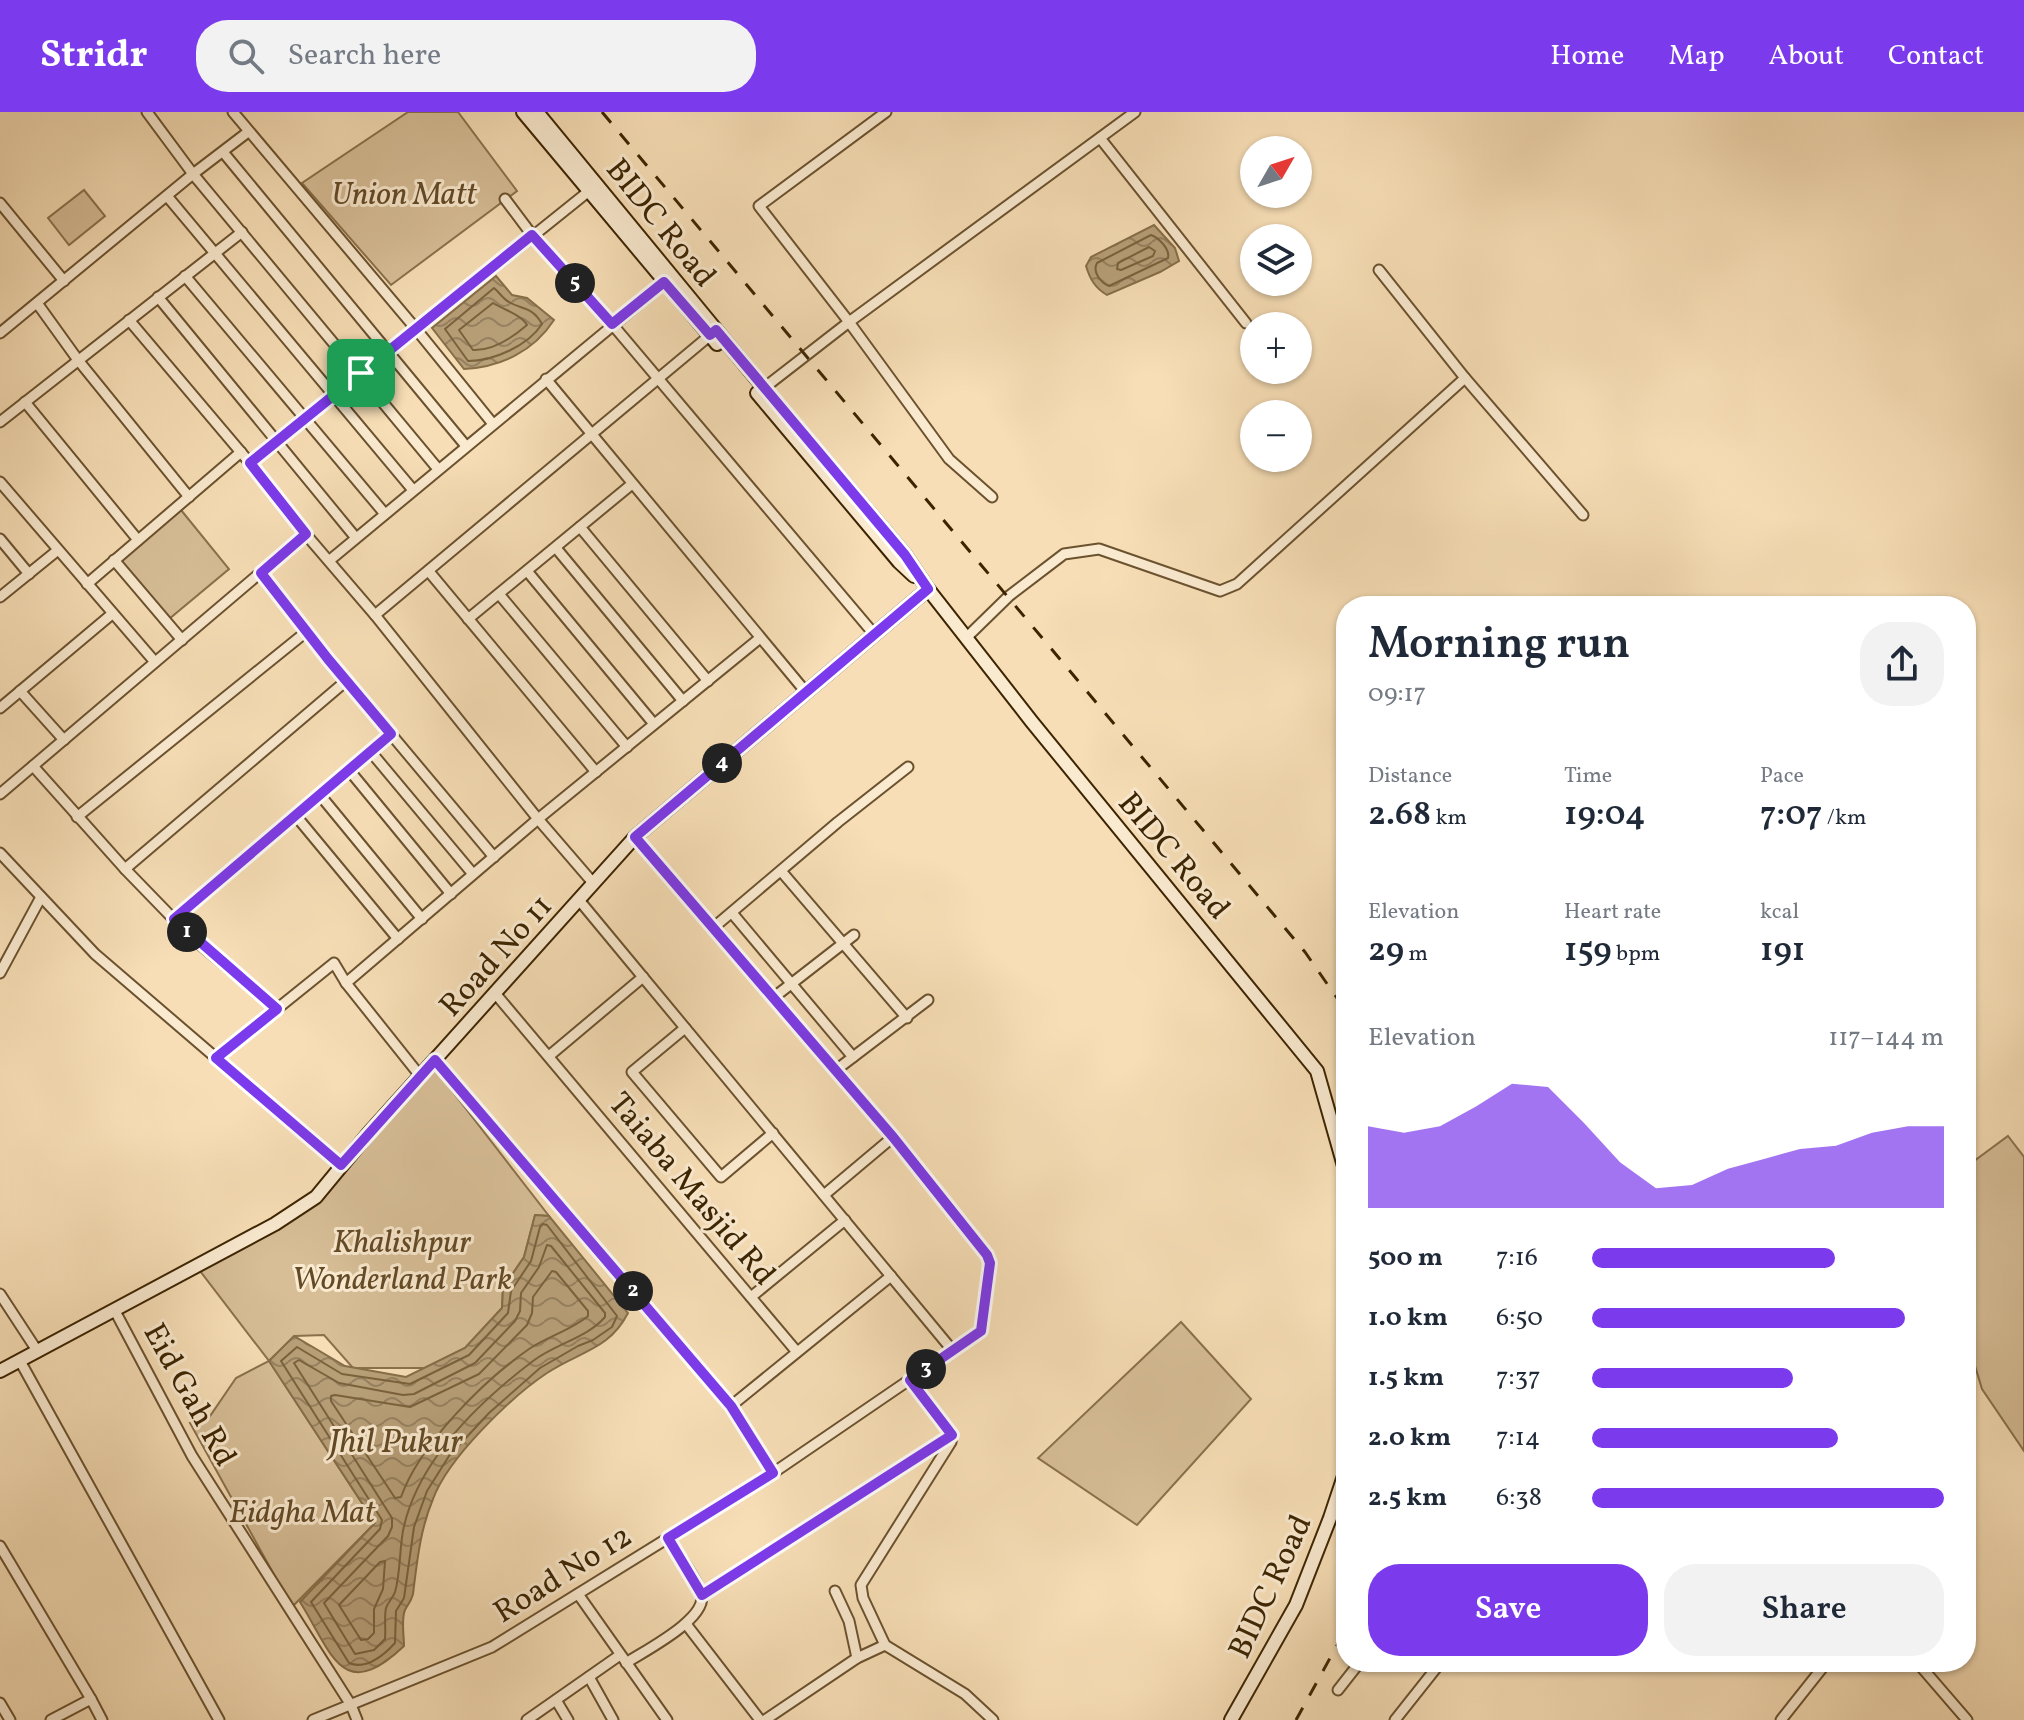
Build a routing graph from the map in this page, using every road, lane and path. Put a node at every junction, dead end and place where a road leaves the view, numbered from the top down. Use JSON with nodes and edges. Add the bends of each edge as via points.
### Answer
{"nodes":[{"id":1,"x":147,"y":112,"type":"edge"},
{"id":2,"x":233,"y":112,"type":"edge"},
{"id":3,"x":523,"y":112,"type":"edge"},
{"id":4,"x":537,"y":112,"type":"edge"},
{"id":5,"x":886,"y":112,"type":"edge"},
{"id":6,"x":1135,"y":112,"type":"edge"},
{"id":7,"x":248,"y":132,"type":"junction"},
{"id":8,"x":1100,"y":138,"type":"junction"},
{"id":9,"x":223,"y":152,"type":"junction"},
{"id":10,"x":193,"y":174,"type":"junction"},
{"id":11,"x":593,"y":188,"type":"junction"},
{"id":12,"x":167,"y":196,"type":"junction"},
{"id":13,"x":505,"y":199,"type":"dead end"},
{"id":14,"x":0,"y":203,"type":"edge"},
{"id":15,"x":242,"y":232,"type":"junction"},
{"id":16,"x":532,"y":235,"type":"junction"},
{"id":17,"x":215,"y":252,"type":"junction"},
{"id":18,"x":1379,"y":270,"type":"dead end"},
{"id":19,"x":185,"y":276,"type":"junction"},
{"id":20,"x":668,"y":279,"type":"junction"},
{"id":21,"x":64,"y":281,"type":"junction"},
{"id":22,"x":158,"y":297,"type":"junction"},
{"id":23,"x":37,"y":303,"type":"junction"},
{"id":24,"x":1240,"y":315,"type":"edge"},
{"id":25,"x":129,"y":320,"type":"junction"},
{"id":26,"x":849,"y":322,"type":"junction"},
{"id":27,"x":612,"y":324,"type":"junction"},
{"id":28,"x":416,"y":329,"type":"junction"},
{"id":29,"x":0,"y":333,"type":"edge"},
{"id":30,"x":713,"y":333,"type":"junction"},
{"id":31,"x":388,"y":352,"type":"junction"},
{"id":32,"x":78,"y":360,"type":"junction"},
{"id":33,"x":361,"y":373,"type":"junction"},
{"id":34,"x":657,"y":378,"type":"junction"},
{"id":35,"x":1465,"y":378,"type":"junction"},
{"id":36,"x":546,"y":379,"type":"junction"},
{"id":37,"x":764,"y":388,"type":"junction"},
{"id":38,"x":335,"y":394,"type":"junction"},
{"id":39,"x":25,"y":402,"type":"junction"},
{"id":40,"x":305,"y":419,"type":"junction"},
{"id":41,"x":0,"y":422,"type":"edge"},
{"id":42,"x":493,"y":424,"type":"junction"},
{"id":43,"x":592,"y":436,"type":"junction"},
{"id":44,"x":278,"y":440,"type":"junction"},
{"id":45,"x":466,"y":446,"type":"junction"},
{"id":46,"x":241,"y":452,"type":"junction"},
{"id":47,"x":250,"y":463,"type":"junction"},
{"id":48,"x":438,"y":469,"type":"junction"},
{"id":49,"x":0,"y":482,"type":"edge"},
{"id":50,"x":632,"y":484,"type":"junction"},
{"id":51,"x":413,"y":490,"type":"junction"},
{"id":52,"x":189,"y":497,"type":"junction"},
{"id":53,"x":992,"y":497,"type":"dead end"},
{"id":54,"x":385,"y":514,"type":"junction"},
{"id":55,"x":1583,"y":515,"type":"dead end"},
{"id":56,"x":580,"y":527,"type":"junction"},
{"id":57,"x":306,"y":534,"type":"junction"},
{"id":58,"x":356,"y":538,"type":"junction"},
{"id":59,"x":0,"y":539,"type":"edge"},
{"id":60,"x":138,"y":540,"type":"junction"},
{"id":61,"x":556,"y":548,"type":"junction"},
{"id":62,"x":58,"y":550,"type":"junction"},
{"id":63,"x":114,"y":560,"type":"junction"},
{"id":64,"x":330,"y":560,"type":"junction"},
{"id":65,"x":527,"y":571,"type":"junction"},
{"id":66,"x":261,"y":573,"type":"junction"},
{"id":67,"x":29,"y":574,"type":"junction"},
{"id":68,"x":431,"y":574,"type":"dead end"},
{"id":69,"x":87,"y":584,"type":"junction"},
{"id":70,"x":928,"y":589,"type":"junction"},
{"id":71,"x":499,"y":594,"type":"junction"},
{"id":72,"x":0,"y":597,"type":"edge"},
{"id":73,"x":112,"y":614,"type":"junction"},
{"id":74,"x":375,"y":615,"type":"junction"},
{"id":75,"x":468,"y":619,"type":"junction"},
{"id":76,"x":306,"y":632,"type":"junction"},
{"id":77,"x":874,"y":634,"type":"junction"},
{"id":78,"x":967,"y":637,"type":"junction"},
{"id":79,"x":760,"y":638,"type":"junction"},
{"id":80,"x":182,"y":640,"type":"junction"},
{"id":81,"x":155,"y":662,"type":"junction"},
{"id":82,"x":346,"y":681,"type":"junction"},
{"id":83,"x":708,"y":681,"type":"junction"},
{"id":84,"x":20,"y":691,"type":"junction"},
{"id":85,"x":805,"y":691,"type":"junction"},
{"id":86,"x":683,"y":701,"type":"junction"},
{"id":87,"x":0,"y":708,"type":"edge"},
{"id":88,"x":654,"y":724,"type":"junction"},
{"id":89,"x":391,"y":734,"type":"junction"},
{"id":90,"x":64,"y":740,"type":"junction"},
{"id":91,"x":627,"y":747,"type":"junction"},
{"id":92,"x":371,"y":752,"type":"junction"},
{"id":93,"x":33,"y":766,"type":"junction"},
{"id":94,"x":908,"y":767,"type":"dead end"},
{"id":95,"x":349,"y":770,"type":"junction"},
{"id":96,"x":596,"y":772,"type":"junction"},
{"id":97,"x":0,"y":794,"type":"edge"},
{"id":98,"x":320,"y":795,"type":"junction"},
{"id":99,"x":296,"y":816,"type":"junction"},
{"id":100,"x":77,"y":817,"type":"junction"},
{"id":101,"x":538,"y":819,"type":"junction"},
{"id":102,"x":635,"y":837,"type":"junction"},
{"id":103,"x":0,"y":853,"type":"edge"},
{"id":104,"x":494,"y":857,"type":"junction"},
{"id":105,"x":125,"y":869,"type":"junction"},
{"id":106,"x":781,"y":871,"type":"junction"},
{"id":107,"x":473,"y":874,"type":"junction"},
{"id":108,"x":594,"y":884,"type":"junction"},
{"id":109,"x":451,"y":894,"type":"junction"},
{"id":110,"x":41,"y":897,"type":"junction"},
{"id":111,"x":579,"y":900,"type":"junction"},
{"id":112,"x":732,"y":913,"type":"junction"},
{"id":113,"x":174,"y":919,"type":"junction"},
{"id":114,"x":422,"y":919,"type":"junction"},
{"id":115,"x":713,"y":928,"type":"junction"},
{"id":116,"x":854,"y":935,"type":"dead end"},
{"id":117,"x":398,"y":939,"type":"junction"},
{"id":118,"x":844,"y":943,"type":"junction"},
{"id":119,"x":0,"y":973,"type":"edge"},
{"id":120,"x":643,"y":977,"type":"junction"},
{"id":121,"x":346,"y":983,"type":"junction"},
{"id":122,"x":791,"y":984,"type":"junction"},
{"id":123,"x":494,"y":992,"type":"junction"},
{"id":124,"x":773,"y":998,"type":"junction"},
{"id":125,"x":928,"y":1000,"type":"dead end"},
{"id":126,"x":277,"y":1009,"type":"junction"},
{"id":127,"x":907,"y":1018,"type":"junction"},
{"id":128,"x":685,"y":1028,"type":"junction"},
{"id":129,"x":549,"y":1056,"type":"junction"},
{"id":130,"x":853,"y":1057,"type":"junction"},
{"id":131,"x":216,"y":1058,"type":"junction"},
{"id":132,"x":435,"y":1060,"type":"junction"},
{"id":133,"x":836,"y":1070,"type":"junction"},
{"id":134,"x":421,"y":1077,"type":"junction"},
{"id":135,"x":773,"y":1133,"type":"junction"},
{"id":136,"x":893,"y":1137,"type":"junction"},
{"id":137,"x":1336,"y":1138,"type":"edge"},
{"id":138,"x":341,"y":1165,"type":"junction"},
{"id":139,"x":824,"y":1195,"type":"junction"},
{"id":140,"x":845,"y":1220,"type":"junction"},
{"id":141,"x":891,"y":1276,"type":"junction"},
{"id":142,"x":0,"y":1294,"type":"edge"},
{"id":143,"x":751,"y":1297,"type":"junction"},
{"id":144,"x":115,"y":1311,"type":"junction"},
{"id":145,"x":953,"y":1351,"type":"junction"},
{"id":146,"x":38,"y":1352,"type":"junction"},
{"id":147,"x":797,"y":1352,"type":"junction"},
{"id":148,"x":20,"y":1361,"type":"junction"},
{"id":149,"x":0,"y":1371,"type":"edge"},
{"id":150,"x":910,"y":1380,"type":"junction"},
{"id":151,"x":731,"y":1406,"type":"junction"},
{"id":152,"x":952,"y":1435,"type":"junction"},
{"id":153,"x":773,"y":1473,"type":"junction"},
{"id":154,"x":1336,"y":1497,"type":"edge"},
{"id":155,"x":668,"y":1538,"type":"junction"},
{"id":156,"x":0,"y":1546,"type":"edge"},
{"id":157,"x":835,"y":1591,"type":"dead end"},
{"id":158,"x":578,"y":1594,"type":"junction"},
{"id":159,"x":702,"y":1595,"type":"junction"},
{"id":160,"x":686,"y":1624,"type":"junction"},
{"id":161,"x":885,"y":1645,"type":"junction"},
{"id":162,"x":857,"y":1658,"type":"junction"},
{"id":163,"x":623,"y":1659,"type":"junction"},
{"id":164,"x":1352,"y":1672,"type":"edge"},
{"id":165,"x":1433,"y":1672,"type":"edge"},
{"id":166,"x":1819,"y":1672,"type":"edge"},
{"id":167,"x":1926,"y":1672,"type":"edge"},
{"id":168,"x":589,"y":1677,"type":"junction"},
{"id":169,"x":1338,"y":1690,"type":"dead end"},
{"id":170,"x":91,"y":1699,"type":"junction"},
{"id":171,"x":556,"y":1700,"type":"junction"},
{"id":172,"x":0,"y":1703,"type":"edge"},
{"id":173,"x":351,"y":1705,"type":"junction"},
{"id":174,"x":317,"y":1719,"type":"edge"},
{"id":175,"x":531,"y":1719,"type":"edge"},
{"id":176,"x":10,"y":1720,"type":"edge"},
{"id":177,"x":51,"y":1720,"type":"edge"},
{"id":178,"x":102,"y":1720,"type":"edge"},
{"id":179,"x":219,"y":1720,"type":"edge"},
{"id":180,"x":357,"y":1720,"type":"edge"},
{"id":181,"x":568,"y":1720,"type":"edge"},
{"id":182,"x":613,"y":1720,"type":"edge"},
{"id":183,"x":667,"y":1720,"type":"edge"},
{"id":184,"x":763,"y":1720,"type":"edge"},
{"id":185,"x":993,"y":1720,"type":"edge"},
{"id":186,"x":1231,"y":1720,"type":"edge"},
{"id":187,"x":1395,"y":1720,"type":"edge"},
{"id":188,"x":1781,"y":1720,"type":"edge"},
{"id":189,"x":1967,"y":1720,"type":"edge"}],
"edges":[{"from":1,"to":10,"type":"street"},
{"from":2,"to":7,"type":"street"},
{"from":3,"to":11,"type":"main road","name":"BIDC Road"},
{"from":4,"to":11,"type":"main road","name":"BIDC Road"},
{"from":5,"to":26,"type":"street","via":[[759,206]]},
{"from":6,"to":8,"type":"street"},
{"from":7,"to":9,"type":"street"},
{"from":7,"to":28,"type":"street"},
{"from":8,"to":24,"type":"street"},
{"from":8,"to":26,"type":"street"},
{"from":9,"to":10,"type":"street"},
{"from":9,"to":31,"type":"street"},
{"from":10,"to":12,"type":"street"},
{"from":10,"to":15,"type":"street"},
{"from":11,"to":16,"type":"street"},
{"from":11,"to":20,"type":"main road","name":"BIDC Road"},
{"from":12,"to":17,"type":"street"},
{"from":12,"to":21,"type":"street"},
{"from":13,"to":16,"type":"street"},
{"from":14,"to":21,"type":"street"},
{"from":15,"to":17,"type":"street"},
{"from":15,"to":33,"type":"street"},
{"from":16,"to":27,"type":"street"},
{"from":16,"to":28,"type":"street"},
{"from":17,"to":19,"type":"street"},
{"from":17,"to":38,"type":"street"},
{"from":18,"to":35,"type":"street"},
{"from":19,"to":22,"type":"street"},
{"from":19,"to":40,"type":"street"},
{"from":20,"to":27,"type":"street"},
{"from":20,"to":30,"type":"main road","name":"BIDC Road"},
{"from":21,"to":23,"type":"street"},
{"from":22,"to":25,"type":"street"},
{"from":22,"to":44,"type":"street"},
{"from":23,"to":29,"type":"street"},
{"from":23,"to":32,"type":"street"},
{"from":25,"to":32,"type":"street"},
{"from":25,"to":46,"type":"street"},
{"from":26,"to":37,"type":"street"},
{"from":26,"to":53,"type":"street","via":[[949,459]]},
{"from":27,"to":34,"type":"street"},
{"from":27,"to":36,"type":"street"},
{"from":28,"to":31,"type":"street"},
{"from":28,"to":42,"type":"street"},
{"from":30,"to":34,"type":"street"},
{"from":30,"to":37,"type":"main road","name":"BIDC Road"},
{"from":30,"to":70,"type":"main road","name":"BIDC Road","via":[[899,562]]},
{"from":31,"to":33,"type":"street"},
{"from":31,"to":45,"type":"street"},
{"from":32,"to":39,"type":"street"},
{"from":32,"to":52,"type":"street"},
{"from":33,"to":38,"type":"street"},
{"from":33,"to":48,"type":"street"},
{"from":34,"to":43,"type":"street"},
{"from":34,"to":77,"type":"street"},
{"from":35,"to":55,"type":"street"},
{"from":35,"to":78,"type":"street","via":[[1237,584],[1220,591],[1099,549],[1064,554]]},
{"from":36,"to":42,"type":"street"},
{"from":36,"to":43,"type":"street"},
{"from":37,"to":70,"type":"main road","name":"BIDC Road"},
{"from":38,"to":40,"type":"street"},
{"from":38,"to":51,"type":"street"},
{"from":39,"to":41,"type":"street"},
{"from":39,"to":60,"type":"street"},
{"from":40,"to":44,"type":"street"},
{"from":40,"to":54,"type":"street"},
{"from":42,"to":45,"type":"street"},
{"from":43,"to":50,"type":"street"},
{"from":43,"to":74,"type":"street"},
{"from":44,"to":47,"type":"street"},
{"from":44,"to":58,"type":"street"},
{"from":45,"to":48,"type":"street"},
{"from":46,"to":47,"type":"street"},
{"from":46,"to":52,"type":"street"},
{"from":47,"to":57,"type":"street"},
{"from":48,"to":51,"type":"street"},
{"from":49,"to":62,"type":"street"},
{"from":50,"to":56,"type":"street"},
{"from":50,"to":79,"type":"street"},
{"from":51,"to":54,"type":"street"},
{"from":52,"to":60,"type":"street"},
{"from":54,"to":58,"type":"street"},
{"from":56,"to":61,"type":"street"},
{"from":56,"to":83,"type":"street"},
{"from":57,"to":64,"type":"street"},
{"from":57,"to":66,"type":"street"},
{"from":58,"to":64,"type":"street"},
{"from":59,"to":67,"type":"street"},
{"from":60,"to":63,"type":"street"},
{"from":61,"to":65,"type":"street"},
{"from":61,"to":86,"type":"street"},
{"from":62,"to":67,"type":"street"},
{"from":62,"to":69,"type":"street"},
{"from":63,"to":69,"type":"street"},
{"from":63,"to":80,"type":"street"},
{"from":64,"to":74,"type":"street"},
{"from":65,"to":71,"type":"street"},
{"from":65,"to":88,"type":"street"},
{"from":66,"to":76,"type":"street"},
{"from":66,"to":80,"type":"street"},
{"from":67,"to":72,"type":"street"},
{"from":68,"to":75,"type":"street"},
{"from":69,"to":73,"type":"street"},
{"from":70,"to":77,"type":"main road","name":"Road No 11"},
{"from":70,"to":78,"type":"main road","name":"BIDC Road"},
{"from":71,"to":75,"type":"street"},
{"from":71,"to":91,"type":"street"},
{"from":73,"to":81,"type":"street"},
{"from":73,"to":84,"type":"street"},
{"from":74,"to":101,"type":"street"},
{"from":75,"to":96,"type":"street"},
{"from":76,"to":82,"type":"street"},
{"from":76,"to":100,"type":"street"},
{"from":77,"to":85,"type":"main road","name":"Road No 11"},
{"from":78,"to":137,"type":"main road","name":"BIDC Road","via":[[1317,1071]]},
{"from":79,"to":83,"type":"street"},
{"from":79,"to":85,"type":"street"},
{"from":80,"to":81,"type":"street"},
{"from":81,"to":90,"type":"street"},
{"from":82,"to":89,"type":"street"},
{"from":82,"to":105,"type":"street"},
{"from":83,"to":86,"type":"street"},
{"from":84,"to":87,"type":"street"},
{"from":84,"to":90,"type":"street"},
{"from":85,"to":102,"type":"main road","name":"Road No 11"},
{"from":86,"to":88,"type":"street"},
{"from":88,"to":91,"type":"street"},
{"from":89,"to":92,"type":"street"},
{"from":89,"to":104,"type":"street"},
{"from":90,"to":93,"type":"street"},
{"from":91,"to":96,"type":"street"},
{"from":92,"to":95,"type":"street"},
{"from":92,"to":107,"type":"street"},
{"from":93,"to":97,"type":"street"},
{"from":93,"to":100,"type":"street"},
{"from":94,"to":106,"type":"street"},
{"from":95,"to":98,"type":"street"},
{"from":95,"to":109,"type":"street"},
{"from":96,"to":101,"type":"street"},
{"from":98,"to":99,"type":"street"},
{"from":98,"to":114,"type":"street"},
{"from":99,"to":113,"type":"street"},
{"from":99,"to":117,"type":"street"},
{"from":100,"to":105,"type":"street"},
{"from":101,"to":104,"type":"street"},
{"from":101,"to":108,"type":"street"},
{"from":102,"to":108,"type":"main road","name":"Road No 11"},
{"from":102,"to":115,"type":"street","name":"Road No 12"},
{"from":103,"to":110,"type":"street"},
{"from":104,"to":107,"type":"street"},
{"from":105,"to":113,"type":"street"},
{"from":106,"to":112,"type":"street"},
{"from":106,"to":118,"type":"street"},
{"from":107,"to":109,"type":"street"},
{"from":108,"to":111,"type":"main road","name":"Road No 11"},
{"from":109,"to":114,"type":"street"},
{"from":110,"to":119,"type":"street"},
{"from":110,"to":131,"type":"street","via":[[95,954]]},
{"from":111,"to":120,"type":"street"},
{"from":111,"to":123,"type":"main road","name":"Road No 11"},
{"from":112,"to":115,"type":"street"},
{"from":112,"to":122,"type":"street"},
{"from":113,"to":126,"type":"street"},
{"from":114,"to":117,"type":"street"},
{"from":115,"to":124,"type":"street","name":"Road No 12"},
{"from":116,"to":118,"type":"street"},
{"from":117,"to":121,"type":"street"},
{"from":118,"to":122,"type":"street"},
{"from":118,"to":127,"type":"street"},
{"from":120,"to":128,"type":"street"},
{"from":120,"to":129,"type":"street"},
{"from":121,"to":126,"type":"street","via":[[334,963]]},
{"from":121,"to":134,"type":"street"},
{"from":122,"to":124,"type":"street"},
{"from":122,"to":130,"type":"street"},
{"from":123,"to":129,"type":"street","name":"Taiaba Masjid Rd"},
{"from":123,"to":132,"type":"main road","name":"Road No 11"},
{"from":124,"to":133,"type":"street","name":"Road No 12"},
{"from":125,"to":127,"type":"street"},
{"from":126,"to":131,"type":"street"},
{"from":127,"to":130,"type":"street"},
{"from":128,"to":135,"type":"street"},
{"from":128,"to":135,"type":"street","via":[[632,1072],[721,1177]]},
{"from":129,"to":143,"type":"street","name":"Taiaba Masjid Rd"},
{"from":130,"to":133,"type":"street"},
{"from":131,"to":138,"type":"street"},
{"from":132,"to":134,"type":"main road","name":"Road No 11"},
{"from":132,"to":151,"type":"street"},
{"from":133,"to":136,"type":"street","name":"Road No 12"},
{"from":134,"to":138,"type":"main road","name":"Road No 11"},
{"from":135,"to":139,"type":"street"},
{"from":136,"to":139,"type":"street"},
{"from":136,"to":145,"type":"street","name":"Road No 12","via":[[990,1263],[981,1331]]},
{"from":138,"to":144,"type":"main road","name":"Road No 11","via":[[316,1197],[275,1224]]},
{"from":139,"to":140,"type":"street"},
{"from":140,"to":141,"type":"street"},
{"from":140,"to":143,"type":"street"},
{"from":141,"to":145,"type":"street"},
{"from":141,"to":147,"type":"street"},
{"from":142,"to":146,"type":"street"},
{"from":143,"to":147,"type":"street","name":"Taiaba Masjid Rd"},
{"from":144,"to":146,"type":"main road","name":"Road No 11"},
{"from":144,"to":173,"type":"street","name":"Eid Gah Rd","via":[[192,1456]]},
{"from":145,"to":150,"type":"street","name":"Road No 12"},
{"from":146,"to":148,"type":"main road","name":"Road No 11"},
{"from":147,"to":151,"type":"street"},
{"from":148,"to":149,"type":"main road","name":"Road No 11"},
{"from":148,"to":179,"type":"street"},
{"from":150,"to":152,"type":"street"},
{"from":150,"to":153,"type":"street","name":"Road No 12"},
{"from":151,"to":153,"type":"street"},
{"from":152,"to":159,"type":"street"},
{"from":152,"to":161,"type":"street","via":[[861,1585]]},
{"from":153,"to":155,"type":"street","name":"Road No 12"},
{"from":154,"to":186,"type":"main road","name":"BIDC Road","via":[[1296,1605]]},
{"from":155,"to":158,"type":"street","name":"Road No 12"},
{"from":155,"to":159,"type":"street"},
{"from":156,"to":170,"type":"street"},
{"from":157,"to":162,"type":"street"},
{"from":158,"to":163,"type":"street"},
{"from":158,"to":173,"type":"street","name":"Road No 12","via":[[492,1647]]},
{"from":159,"to":160,"type":"street","via":[[701,1607]]},
{"from":160,"to":163,"type":"street"},
{"from":160,"to":184,"type":"street"},
{"from":161,"to":162,"type":"street"},
{"from":161,"to":185,"type":"street","via":[[965,1694]]},
{"from":162,"to":184,"type":"street"},
{"from":163,"to":168,"type":"street"},
{"from":163,"to":183,"type":"street"},
{"from":164,"to":169,"type":"street"},
{"from":165,"to":187,"type":"street"},
{"from":166,"to":188,"type":"street"},
{"from":167,"to":189,"type":"street"},
{"from":168,"to":171,"type":"street"},
{"from":168,"to":182,"type":"street"},
{"from":170,"to":177,"type":"street"},
{"from":170,"to":178,"type":"street"},
{"from":171,"to":175,"type":"street"},
{"from":171,"to":181,"type":"street"},
{"from":172,"to":176,"type":"street"},
{"from":173,"to":174,"type":"street","name":"Road No 12"},
{"from":173,"to":180,"type":"street","name":"Eid Gah Rd"}]}
